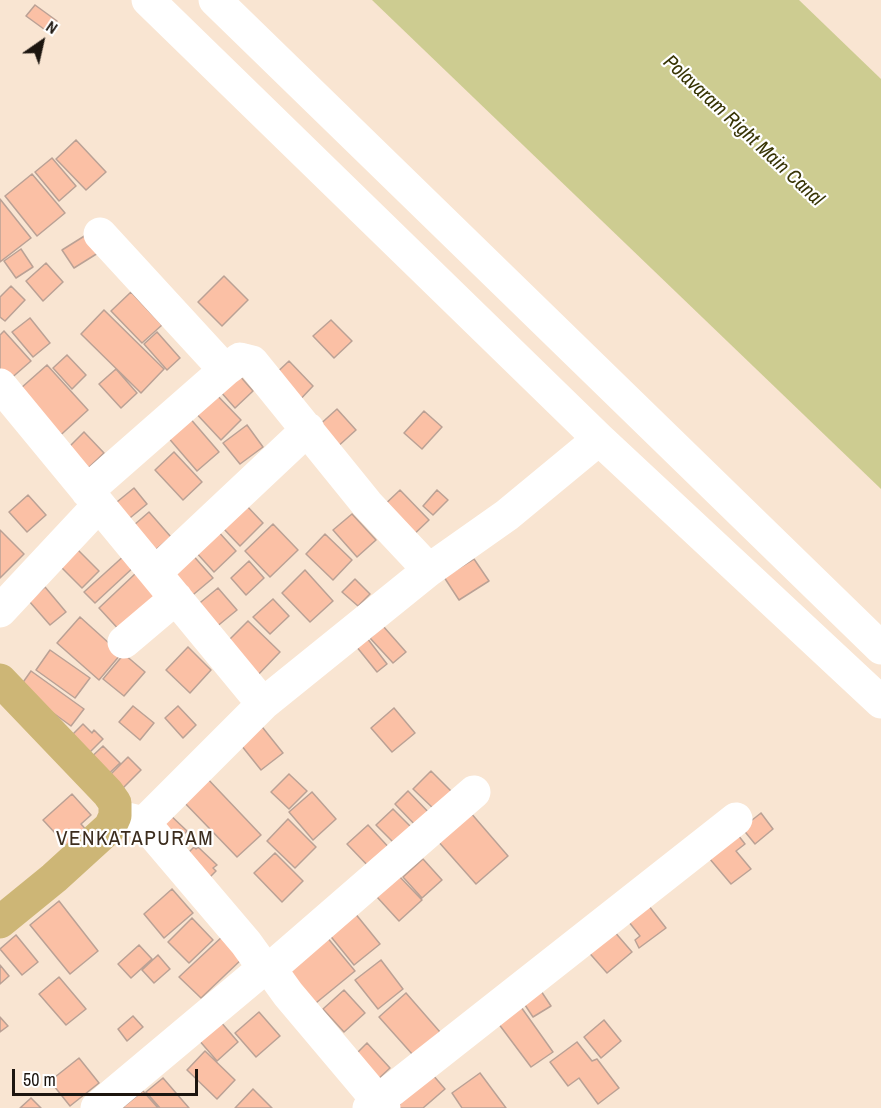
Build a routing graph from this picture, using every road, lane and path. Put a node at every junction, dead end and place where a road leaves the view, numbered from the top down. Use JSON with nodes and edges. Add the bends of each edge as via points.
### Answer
{"nodes":[{"id":1,"x":148,"y":0,"type":"edge"},
{"id":2,"x":214,"y":0,"type":"edge"},
{"id":3,"x":100,"y":234,"type":"dead end"},
{"id":4,"x":225,"y":370,"type":"junction"},
{"id":5,"x":0,"y":386,"type":"edge"},
{"id":6,"x":308,"y":429,"type":"junction"},
{"id":7,"x":599,"y":438,"type":"junction"},
{"id":8,"x":93,"y":498,"type":"junction"},
{"id":9,"x":429,"y":570,"type":"junction"},
{"id":10,"x":155,"y":573,"type":"junction"},
{"id":11,"x":176,"y":598,"type":"junction"},
{"id":12,"x":0,"y":611,"type":"edge"},
{"id":13,"x":123,"y":642,"type":"dead end"},
{"id":14,"x":881,"y":648,"type":"edge"},
{"id":15,"x":0,"y":680,"type":"edge"},
{"id":16,"x":881,"y":702,"type":"edge"},
{"id":17,"x":263,"y":704,"type":"junction"},
{"id":18,"x":474,"y":792,"type":"dead end"},
{"id":19,"x":735,"y":819,"type":"dead end"},
{"id":20,"x":130,"y":820,"type":"junction"},
{"id":21,"x":0,"y":922,"type":"edge"},
{"id":22,"x":267,"y":968,"type":"junction"},
{"id":23,"x":377,"y":1105,"type":"edge"},
{"id":24,"x":97,"y":1108,"type":"edge"}],
"edges":[{"from":1,"to":7,"type":"street"},
{"from":2,"to":14,"type":"street"},
{"from":3,"to":4,"type":"street"},
{"from":4,"to":6,"type":"street","via":[[240,359],[252,362]]},
{"from":4,"to":8,"type":"street"},
{"from":5,"to":8,"type":"street"},
{"from":6,"to":9,"type":"street","via":[[367,504]]},
{"from":6,"to":10,"type":"street"},
{"from":7,"to":9,"type":"street","via":[[507,515]]},
{"from":7,"to":16,"type":"street"},
{"from":8,"to":10,"type":"street"},
{"from":8,"to":12,"type":"street"},
{"from":9,"to":17,"type":"street"},
{"from":10,"to":11,"type":"street"},
{"from":11,"to":13,"type":"street"},
{"from":11,"to":17,"type":"street"},
{"from":15,"to":20,"type":"main road"},
{"from":17,"to":20,"type":"street"},
{"from":18,"to":22,"type":"street"},
{"from":19,"to":23,"type":"street"},
{"from":20,"to":21,"type":"main road","via":[[110,827]]},
{"from":20,"to":22,"type":"street"},
{"from":22,"to":23,"type":"street"},
{"from":22,"to":24,"type":"street"}]}
